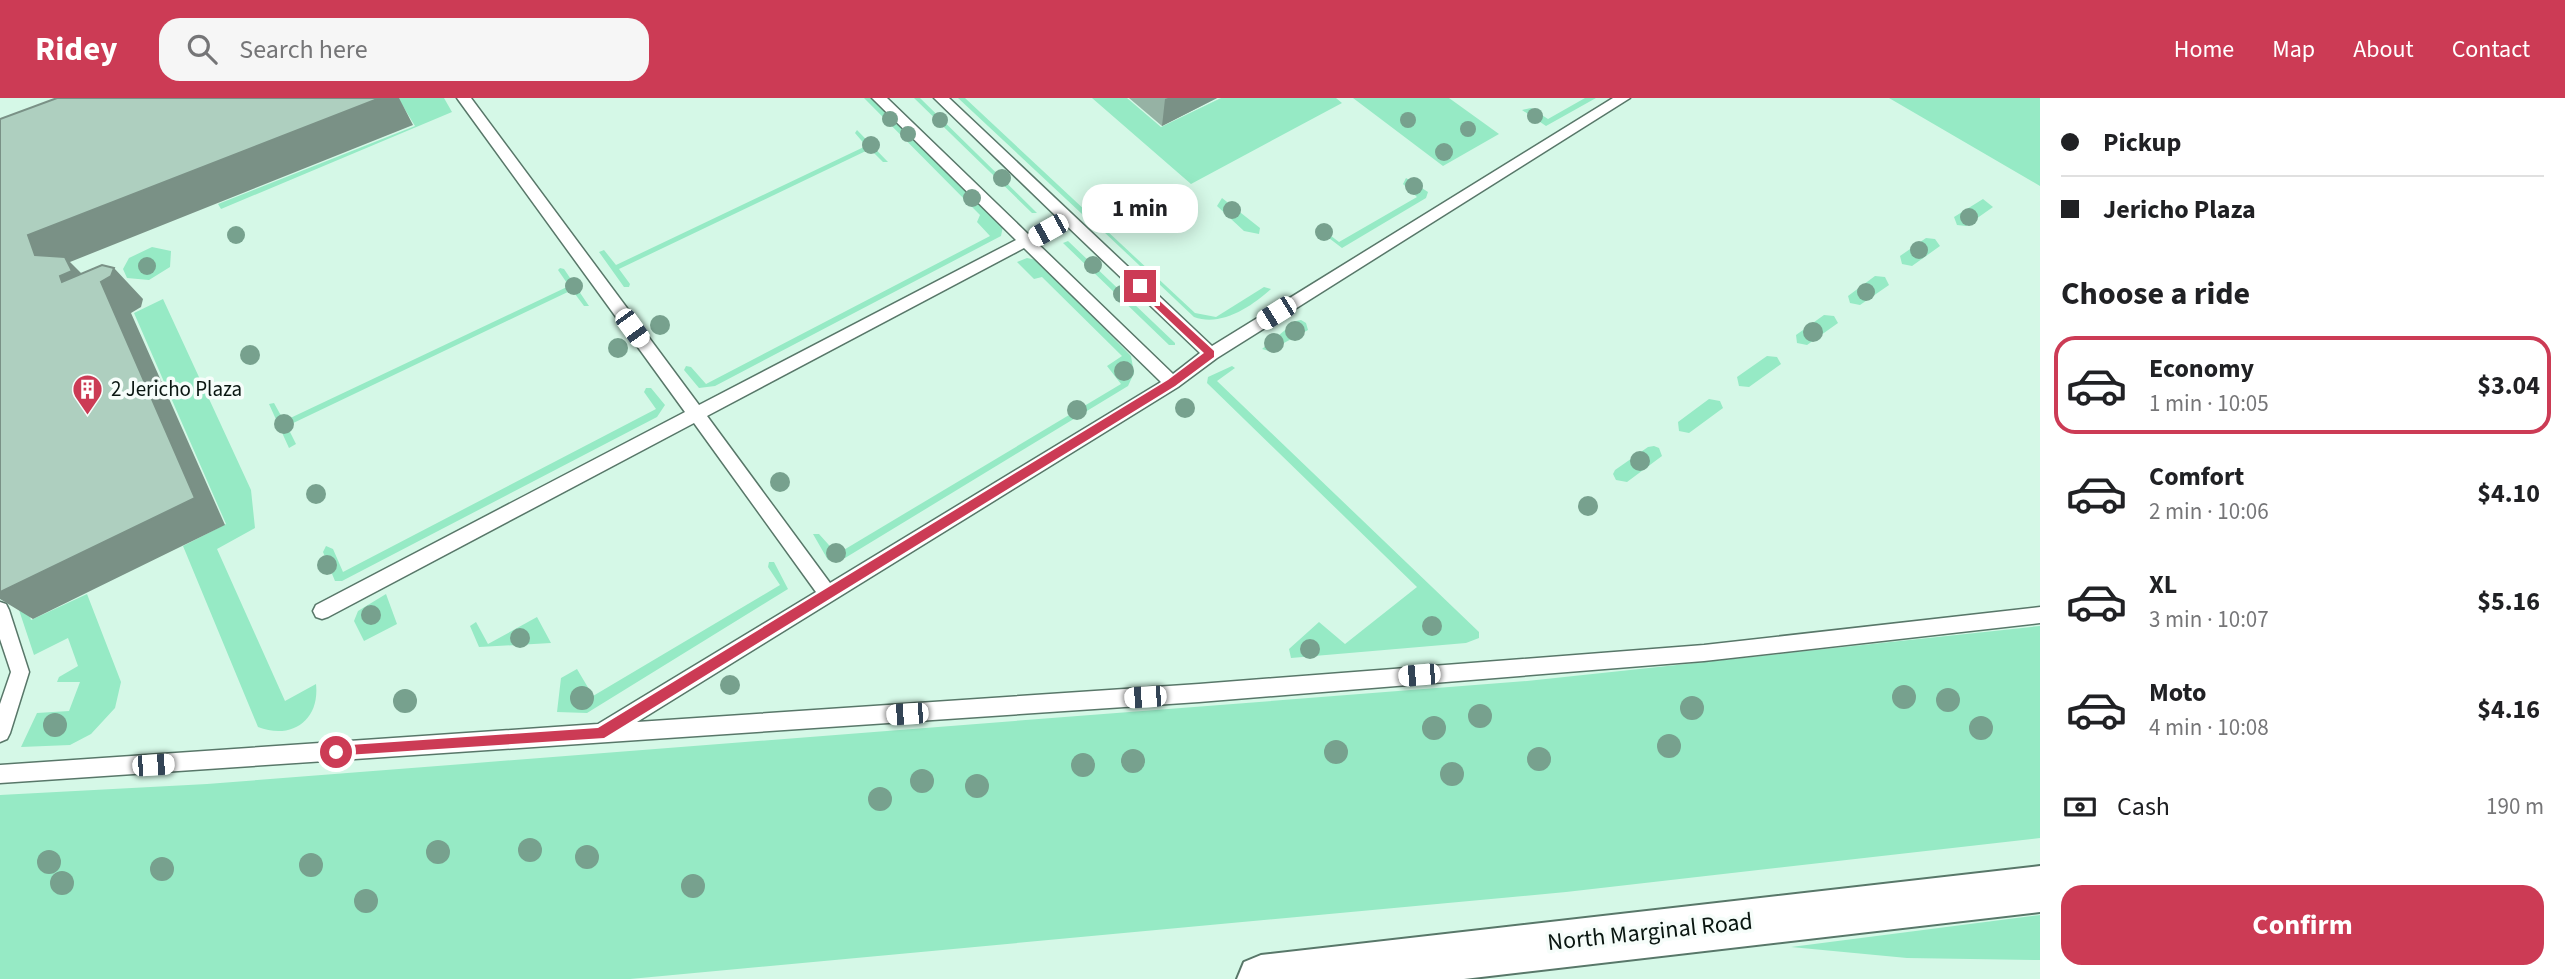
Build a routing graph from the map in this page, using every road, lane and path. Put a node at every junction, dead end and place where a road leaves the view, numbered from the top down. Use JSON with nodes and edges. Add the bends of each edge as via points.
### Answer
{"nodes":[{"id":1,"x":464,"y":98,"type":"edge"},
{"id":2,"x":879,"y":98,"type":"edge"},
{"id":3,"x":941,"y":98,"type":"edge"},
{"id":4,"x":1623,"y":98,"type":"edge"},
{"id":5,"x":1068,"y":219,"type":"junction"},
{"id":6,"x":1027,"y":242,"type":"junction"},
{"id":7,"x":1211,"y":354,"type":"junction"},
{"id":8,"x":1172,"y":383,"type":"junction"},
{"id":9,"x":696,"y":415,"type":"junction"},
{"id":10,"x":828,"y":594,"type":"junction"},
{"id":11,"x":0,"y":610,"type":"edge"},
{"id":12,"x":323,"y":611,"type":"dead end"},
{"id":13,"x":2040,"y":615,"type":"edge"},
{"id":14,"x":0,"y":733,"type":"edge"},
{"id":15,"x":600,"y":734,"type":"junction"},
{"id":16,"x":0,"y":774,"type":"edge"},
{"id":17,"x":2040,"y":889,"type":"edge"},
{"id":18,"x":1261,"y":979,"type":"edge"}],
"edges":[{"from":1,"to":9,"type":"lane"},
{"from":2,"to":6,"type":"lane"},
{"from":3,"to":5,"type":"lane"},
{"from":4,"to":7,"type":"lane"},
{"from":5,"to":6,"type":"lane"},
{"from":5,"to":7,"type":"lane"},
{"from":6,"to":8,"type":"lane"},
{"from":6,"to":9,"type":"lane"},
{"from":7,"to":8,"type":"lane"},
{"from":8,"to":10,"type":"lane"},
{"from":9,"to":10,"type":"lane"},
{"from":9,"to":12,"type":"lane"},
{"from":10,"to":15,"type":"lane"},
{"from":11,"to":14,"type":"lane","via":[[20,672]]},
{"from":13,"to":15,"type":"lane","via":[[1704,653]]},
{"from":15,"to":16,"type":"lane"},
{"from":17,"to":18,"type":"main road","name":"North Marginal Road"}]}
